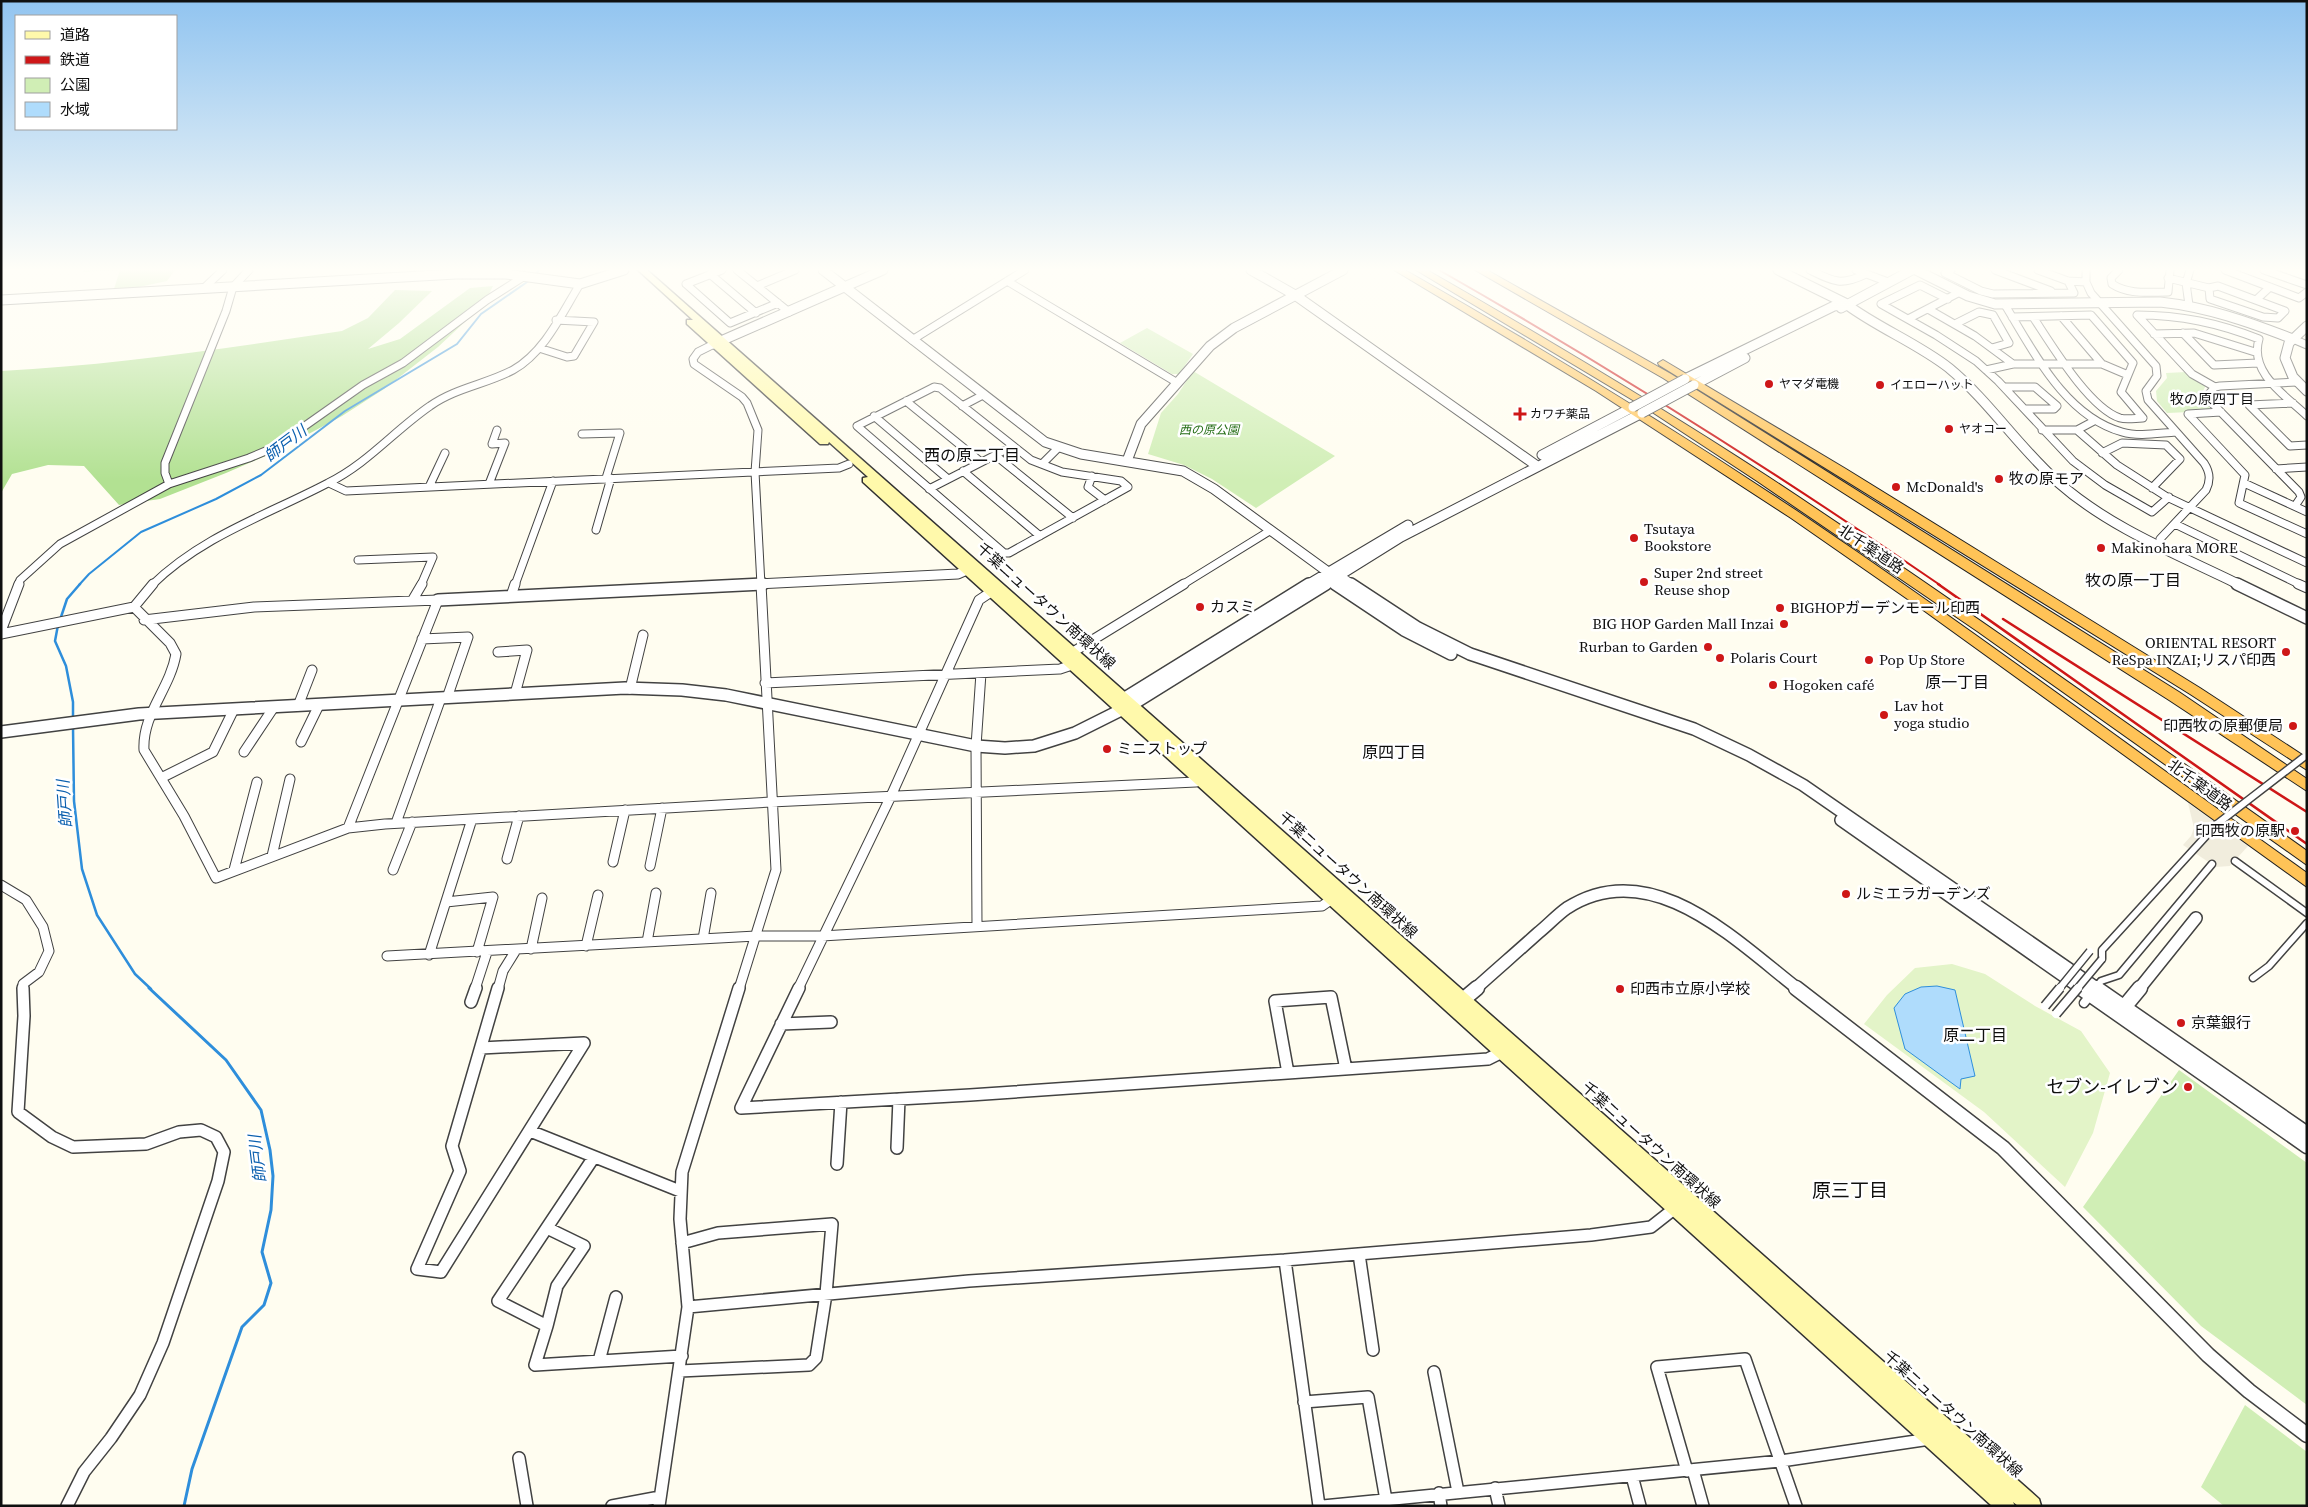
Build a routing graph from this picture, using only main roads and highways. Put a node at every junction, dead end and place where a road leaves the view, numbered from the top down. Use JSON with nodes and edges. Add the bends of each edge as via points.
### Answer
{"nodes":[{"id":1,"x":1518,"y":340,"type":"edge"},
{"id":2,"x":1543,"y":340,"type":"edge"},
{"id":3,"x":1604,"y":340,"type":"edge"},
{"id":4,"x":1620,"y":340,"type":"edge"},
{"id":5,"x":719,"y":342,"type":"joint"},
{"id":6,"x":1808,"y":465,"type":"junction"},
{"id":7,"x":1911,"y":578,"type":"junction"},
{"id":8,"x":1073,"y":658,"type":"junction"},
{"id":9,"x":2195,"y":691,"type":"junction"},
{"id":10,"x":1126,"y":703,"type":"junction"},
{"id":11,"x":2106,"y":737,"type":"junction"},
{"id":12,"x":2306,"y":761,"type":"edge"},
{"id":13,"x":2307,"y":786,"type":"edge"},
{"id":14,"x":2307,"y":859,"type":"edge"},
{"id":15,"x":2307,"y":881,"type":"edge"},
{"id":16,"x":1681,"y":1203,"type":"junction"},
{"id":17,"x":2006,"y":1506,"type":"edge"},
{"id":18,"x":2032,"y":1506,"type":"edge"}],
"edges":[{"from":1,"to":11,"type":"highway","name":"北千葉道路","via":[[1636,410],[1885,578]]},
{"from":2,"to":7,"type":"highway","name":"北千葉道路","via":[[1664,414]]},
{"from":3,"to":6,"type":"highway"},
{"from":4,"to":9,"type":"highway"},
{"from":5,"to":8,"type":"main road","name":"千葉ニュータウン南環状線"},
{"from":5,"to":8,"type":"main road","name":"千葉ニュータウン南環状線","via":[[990,592]]},
{"from":6,"to":9,"type":"highway","via":[[1838,479],[2088,632]]},
{"from":6,"to":13,"type":"highway","via":[[2174,696]]},
{"from":7,"to":11,"type":"highway","via":[[1933,600],[2089,719]]},
{"from":7,"to":14,"type":"highway","name":"北千葉道路"},
{"from":8,"to":10,"type":"main road","name":"千葉ニュータウン南環状線"},
{"from":9,"to":12,"type":"highway"},
{"from":10,"to":16,"type":"main road","name":"千葉ニュータウン南環状線","via":[[1463,999]]},
{"from":10,"to":16,"type":"main road","name":"千葉ニュータウン南環状線","via":[[1200,779],[1452,1009]]},
{"from":11,"to":15,"type":"highway","name":"北千葉道路"},
{"from":16,"to":17,"type":"main road","name":"千葉ニュータウン南環状線","via":[[1930,1439]]},
{"from":16,"to":18,"type":"main road","name":"千葉ニュータウン南環状線"}]}
